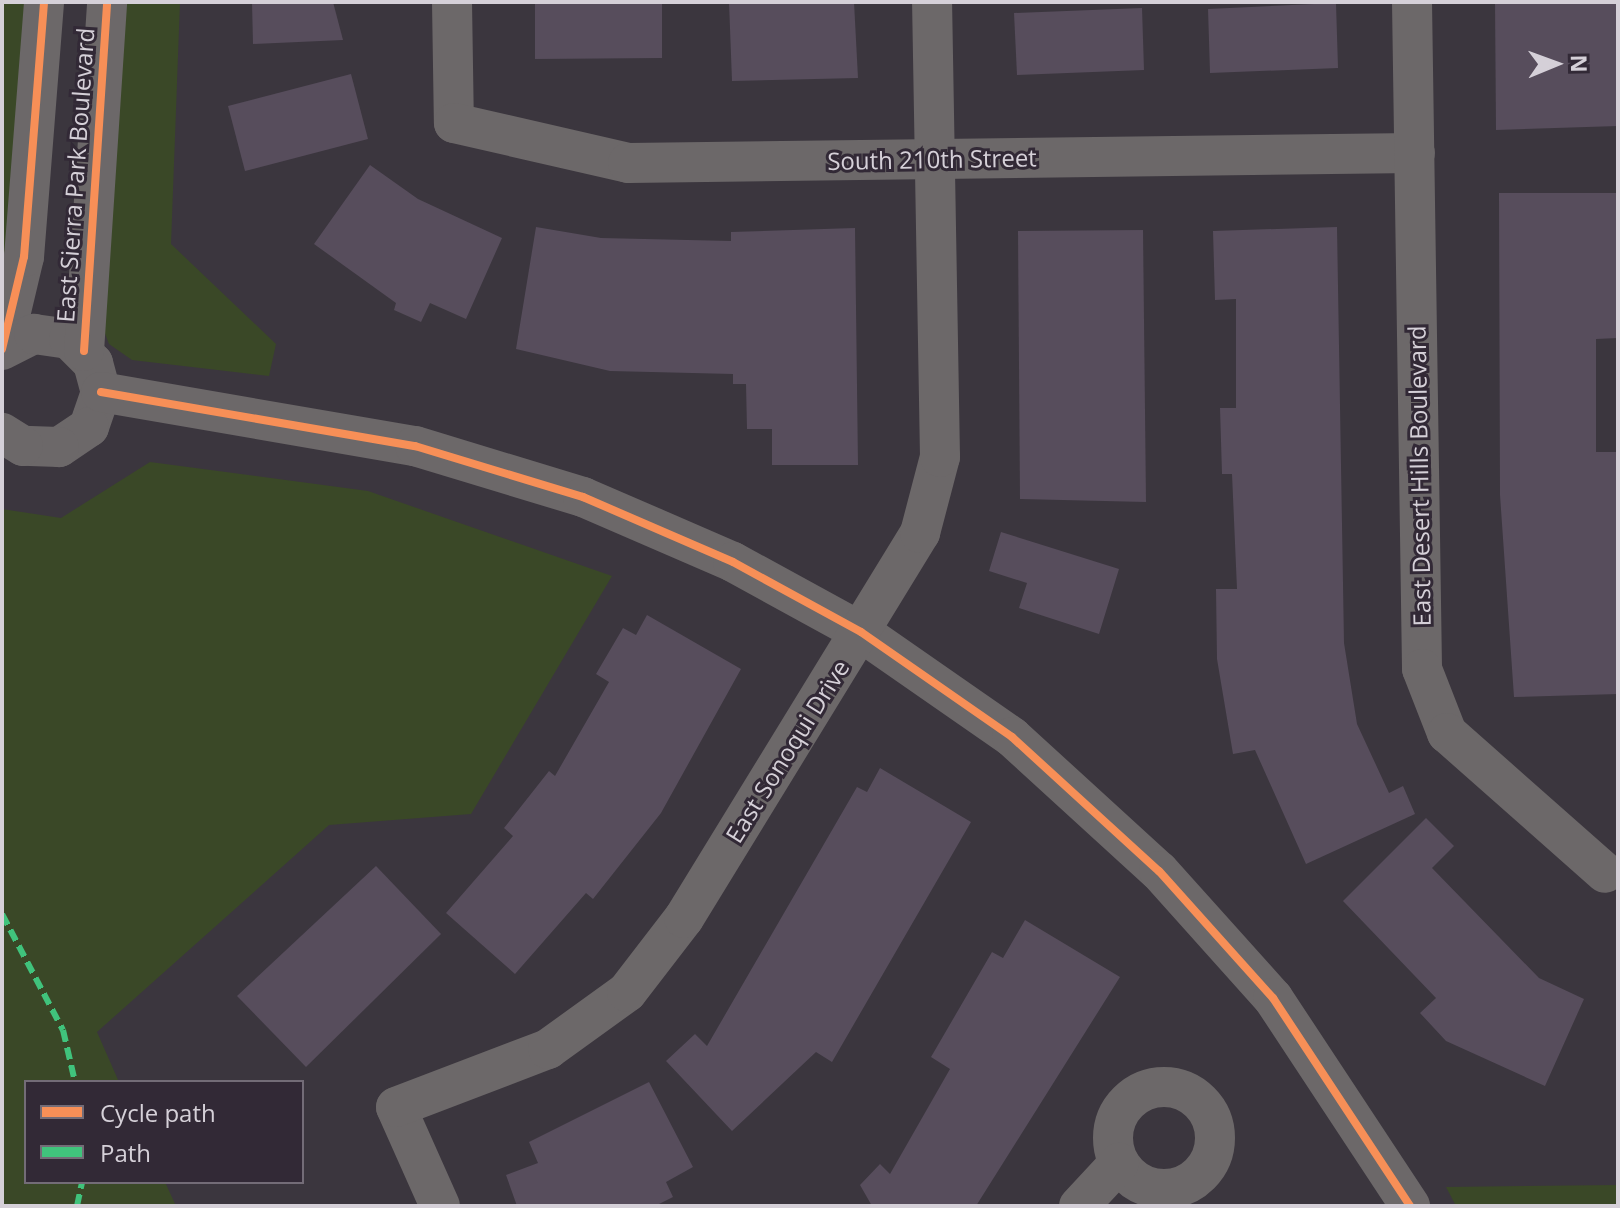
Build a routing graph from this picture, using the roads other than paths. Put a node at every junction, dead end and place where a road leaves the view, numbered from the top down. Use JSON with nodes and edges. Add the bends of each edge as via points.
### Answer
{"nodes":[{"id":1,"x":44,"y":2,"type":"edge"},
{"id":2,"x":107,"y":2,"type":"edge"},
{"id":3,"x":452,"y":2,"type":"edge"},
{"id":4,"x":932,"y":2,"type":"edge"},
{"id":5,"x":1412,"y":2,"type":"edge"},
{"id":6,"x":1415,"y":153,"type":"junction"},
{"id":7,"x":934,"y":158,"type":"junction"},
{"id":8,"x":2,"y":349,"type":"edge"},
{"id":9,"x":84,"y":351,"type":"junction"},
{"id":10,"x":101,"y":392,"type":"junction"},
{"id":11,"x":2,"y":433,"type":"edge"},
{"id":12,"x":861,"y":632,"type":"junction"},
{"id":13,"x":1605,"y":873,"type":"dead end"},
{"id":14,"x":1119,"y":1163,"type":"dead end"},
{"id":15,"x":440,"y":1206,"type":"edge"},
{"id":16,"x":1079,"y":1206,"type":"edge"},
{"id":17,"x":1410,"y":1206,"type":"edge"}],
"edges":[{"from":1,"to":8,"type":"street","name":"East Sierra Park Boulevard","via":[[24,257]]},
{"from":2,"to":9,"type":"street","name":"East Sierra Park Boulevard"},
{"from":3,"to":7,"type":"street","name":"South 210th Street","via":[[454,123],[628,163]]},
{"from":4,"to":7,"type":"street","name":"East Sonoqui Drive"},
{"from":5,"to":6,"type":"street","name":"East Desert Hills Boulevard"},
{"from":6,"to":7,"type":"street","name":"South 210th Street"},
{"from":6,"to":13,"type":"street","name":"East Desert Hills Boulevard","via":[[1422,669],[1447,733]]},
{"from":7,"to":12,"type":"street","name":"East Sonoqui Drive","via":[[940,457],[920,533]]},
{"from":8,"to":9,"type":"street","via":[[16,339],[52,334]]},
{"from":9,"to":10,"type":"street"},
{"from":10,"to":11,"type":"street","via":[[89,427],[59,447],[23,446]]},
{"from":10,"to":12,"type":"street","via":[[415,446],[583,497],[733,562]]},
{"from":12,"to":15,"type":"street","name":"East Sonoqui Drive","via":[[684,918],[627,992],[548,1049],[396,1107]]},
{"from":12,"to":17,"type":"street","via":[[1012,737],[1159,871],[1273,998]]},
{"from":14,"to":16,"type":"street"}]}
